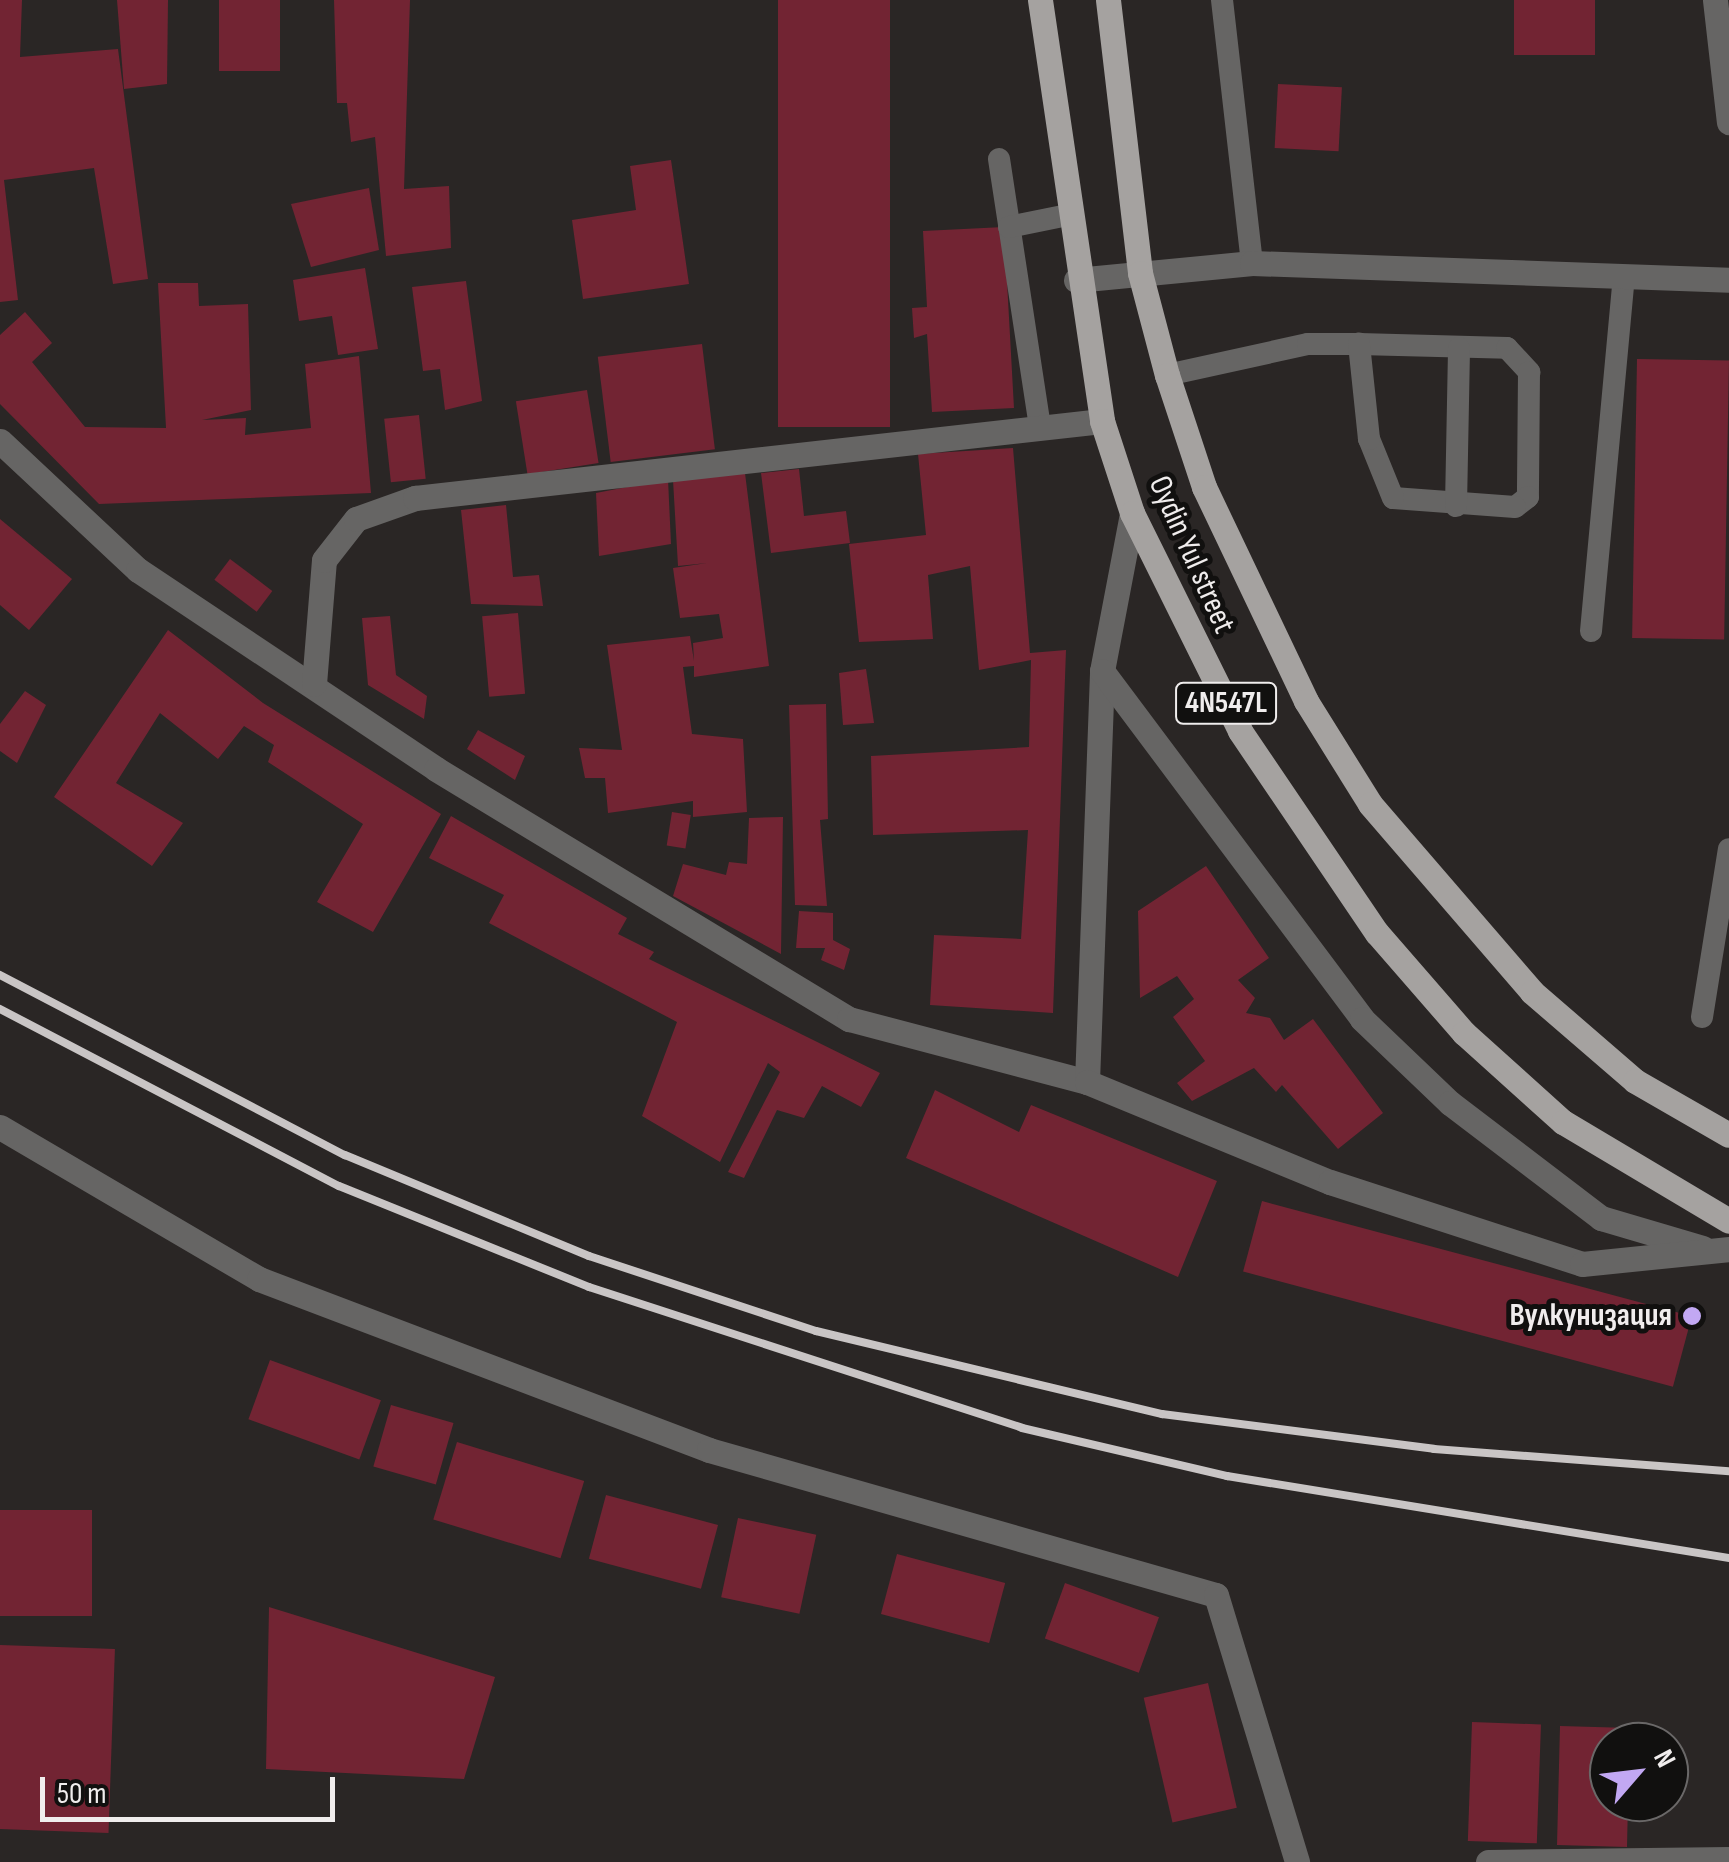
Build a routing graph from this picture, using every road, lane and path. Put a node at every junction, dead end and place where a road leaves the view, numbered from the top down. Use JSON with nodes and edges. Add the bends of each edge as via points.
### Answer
{"nodes":[{"id":1,"x":1040,"y":0,"type":"edge"},
{"id":2,"x":1108,"y":0,"type":"edge"},
{"id":3,"x":1222,"y":0,"type":"edge"},
{"id":4,"x":1715,"y":0,"type":"edge"},
{"id":5,"x":1729,"y":122,"type":"edge"},
{"id":6,"x":999,"y":159,"type":"dead end"},
{"id":7,"x":1068,"y":215,"type":"junction"},
{"id":8,"x":1009,"y":227,"type":"junction"},
{"id":9,"x":1252,"y":264,"type":"junction"},
{"id":10,"x":1140,"y":273,"type":"junction"},
{"id":11,"x":1624,"y":278,"type":"junction"},
{"id":12,"x":1076,"y":280,"type":"junction"},
{"id":13,"x":1729,"y":280,"type":"edge"},
{"id":14,"x":1359,"y":344,"type":"junction"},
{"id":15,"x":1459,"y":348,"type":"junction"},
{"id":16,"x":1167,"y":375,"type":"junction"},
{"id":17,"x":1102,"y":421,"type":"junction"},
{"id":18,"x":1040,"y":428,"type":"junction"},
{"id":19,"x":0,"y":441,"type":"edge"},
{"id":20,"x":1456,"y":506,"type":"junction"},
{"id":21,"x":1132,"y":513,"type":"junction"},
{"id":22,"x":1591,"y":631,"type":"dead end"},
{"id":23,"x":1102,"y":671,"type":"junction"},
{"id":24,"x":314,"y":684,"type":"junction"},
{"id":25,"x":1729,"y":848,"type":"edge"},
{"id":26,"x":1702,"y":1018,"type":"dead end"},
{"id":27,"x":1087,"y":1082,"type":"junction"},
{"id":28,"x":0,"y":1128,"type":"edge"},
{"id":29,"x":1729,"y":1135,"type":"edge"},
{"id":30,"x":1729,"y":1221,"type":"edge"},
{"id":31,"x":1702,"y":1248,"type":"junction"},
{"id":32,"x":1729,"y":1249,"type":"edge"},
{"id":33,"x":1729,"y":1859,"type":"edge"},
{"id":34,"x":1297,"y":1862,"type":"edge"},
{"id":35,"x":1488,"y":1862,"type":"edge"}],
"edges":[{"from":1,"to":7,"type":"main road","name":"Oydin Yul street","number":"4N547L"},
{"from":2,"to":10,"type":"main road","name":"Oydin Yul street","number":"4N547L"},
{"from":3,"to":9,"type":"lane"},
{"from":4,"to":5,"type":"street"},
{"from":6,"to":8,"type":"lane"},
{"from":7,"to":8,"type":"lane"},
{"from":7,"to":12,"type":"main road","name":"Oydin Yul street","number":"4N547L"},
{"from":8,"to":18,"type":"lane"},
{"from":9,"to":10,"type":"street"},
{"from":9,"to":11,"type":"street"},
{"from":10,"to":12,"type":"street"},
{"from":10,"to":16,"type":"main road","name":"Oydin Yul street","number":"4N547L"},
{"from":11,"to":13,"type":"street"},
{"from":11,"to":22,"type":"lane"},
{"from":12,"to":17,"type":"main road","name":"Oydin Yul street","number":"4N547L"},
{"from":14,"to":15,"type":"lane"},
{"from":14,"to":16,"type":"lane","via":[[1308,344]]},
{"from":14,"to":20,"type":"lane","via":[[1378,476],[1408,506]]},
{"from":15,"to":20,"type":"lane"},
{"from":15,"to":20,"type":"lane","via":[[1517,354],[1532,397],[1528,497],[1515,506]]},
{"from":16,"to":29,"type":"main road","name":"Oydin Yul street","number":"4N547L","via":[[1251,595],[1370,804],[1584,1042]]},
{"from":17,"to":18,"type":"street"},
{"from":17,"to":21,"type":"main road","name":"Oydin Yul street","number":"4N547L"},
{"from":18,"to":24,"type":"street","via":[[415,498],[356,519],[324,560]]},
{"from":19,"to":24,"type":"street","via":[[138,570]]},
{"from":21,"to":23,"type":"street"},
{"from":21,"to":30,"type":"main road","name":"Oydin Yul street","number":"4N547L","via":[[1240,730],[1376,933],[1464,1033],[1564,1122]]},
{"from":23,"to":27,"type":"street"},
{"from":23,"to":31,"type":"street","via":[[1362,1018],[1425,1079],[1601,1218]]},
{"from":24,"to":27,"type":"street","via":[[436,770],[849,1019]]},
{"from":25,"to":26,"type":"lane"},
{"from":27,"to":31,"type":"street","via":[[1330,1182],[1582,1264]]},
{"from":28,"to":34,"type":"street","via":[[258,1278],[710,1450],[1216,1595]]},
{"from":31,"to":32,"type":"street"},
{"from":33,"to":35,"type":"street"}]}
